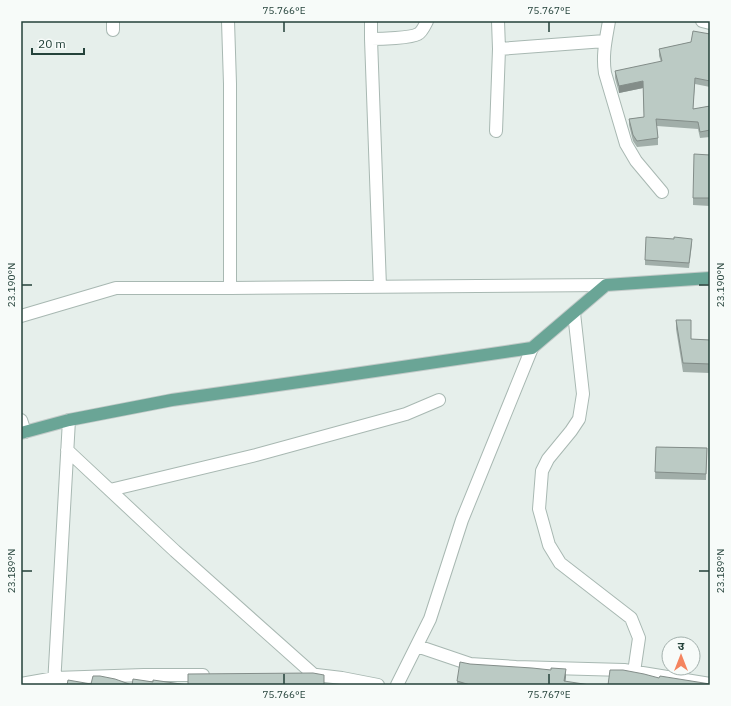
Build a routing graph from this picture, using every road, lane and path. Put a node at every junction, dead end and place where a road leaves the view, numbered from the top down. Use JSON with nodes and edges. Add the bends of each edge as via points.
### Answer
{"nodes":[{"id":1,"x":228,"y":21,"type":"edge"},
{"id":2,"x":372,"y":21,"type":"edge"},
{"id":3,"x":427,"y":21,"type":"edge"},
{"id":4,"x":498,"y":21,"type":"edge"},
{"id":5,"x":609,"y":21,"type":"edge"},
{"id":6,"x":702,"y":21,"type":"edge"},
{"id":7,"x":710,"y":23,"type":"edge"},
{"id":8,"x":371,"y":39,"type":"junction"},
{"id":9,"x":606,"y":41,"type":"junction"},
{"id":10,"x":499,"y":49,"type":"junction"},
{"id":11,"x":496,"y":131,"type":"dead end"},
{"id":12,"x":662,"y":192,"type":"dead end"},
{"id":13,"x":710,"y":278,"type":"edge"},
{"id":14,"x":606,"y":286,"type":"junction"},
{"id":15,"x":380,"y":287,"type":"junction"},
{"id":16,"x":230,"y":288,"type":"junction"},
{"id":17,"x":574,"y":313,"type":"junction"},
{"id":18,"x":21,"y":316,"type":"edge"},
{"id":19,"x":532,"y":348,"type":"junction"},
{"id":20,"x":439,"y":400,"type":"dead end"},
{"id":21,"x":21,"y":420,"type":"edge"},
{"id":22,"x":69,"y":420,"type":"junction"},
{"id":23,"x":23,"y":433,"type":"edge"},
{"id":24,"x":67,"y":450,"type":"junction"},
{"id":25,"x":110,"y":490,"type":"junction"},
{"id":26,"x":417,"y":646,"type":"junction"},
{"id":27,"x":634,"y":672,"type":"junction"},
{"id":28,"x":297,"y":674,"type":"edge"},
{"id":29,"x":312,"y":674,"type":"junction"},
{"id":30,"x":213,"y":675,"type":"edge"},
{"id":31,"x":55,"y":682,"type":"edge"},
{"id":32,"x":21,"y":684,"type":"edge"},
{"id":33,"x":710,"y":684,"type":"edge"},
{"id":34,"x":378,"y":685,"type":"edge"},
{"id":35,"x":397,"y":685,"type":"edge"}],
"edges":[{"from":1,"to":16,"type":"street"},
{"from":2,"to":8,"type":"street"},
{"from":3,"to":8,"type":"street","via":[[419,34]]},
{"from":4,"to":10,"type":"street"},
{"from":5,"to":9,"type":"street"},
{"from":6,"to":7,"type":"street"},
{"from":8,"to":15,"type":"street"},
{"from":9,"to":10,"type":"street"},
{"from":9,"to":12,"type":"street","via":[[603,63],[626,144],[636,161]]},
{"from":10,"to":11,"type":"street"},
{"from":13,"to":14,"type":"main road"},
{"from":14,"to":15,"type":"street"},
{"from":14,"to":17,"type":"main road"},
{"from":15,"to":16,"type":"street"},
{"from":16,"to":18,"type":"street","via":[[116,288]]},
{"from":17,"to":19,"type":"main road"},
{"from":17,"to":27,"type":"street","via":[[583,394],[579,419],[548,459],[542,471],[539,509],[549,545],[560,562],[631,618],[639,638]]},
{"from":19,"to":22,"type":"main road","via":[[172,400]]},
{"from":19,"to":26,"type":"street","via":[[462,520],[430,619]]},
{"from":20,"to":25,"type":"street","via":[[406,414],[256,455]]},
{"from":21,"to":23,"type":"street"},
{"from":22,"to":23,"type":"main road"},
{"from":22,"to":24,"type":"street"},
{"from":24,"to":25,"type":"street"},
{"from":24,"to":31,"type":"street"},
{"from":25,"to":29,"type":"street"},
{"from":26,"to":27,"type":"street","via":[[470,664]]},
{"from":26,"to":35,"type":"street"},
{"from":27,"to":33,"type":"street"},
{"from":28,"to":29,"type":"street"},
{"from":29,"to":34,"type":"street"},
{"from":30,"to":31,"type":"street","via":[[144,675]]},
{"from":31,"to":32,"type":"street"}]}
